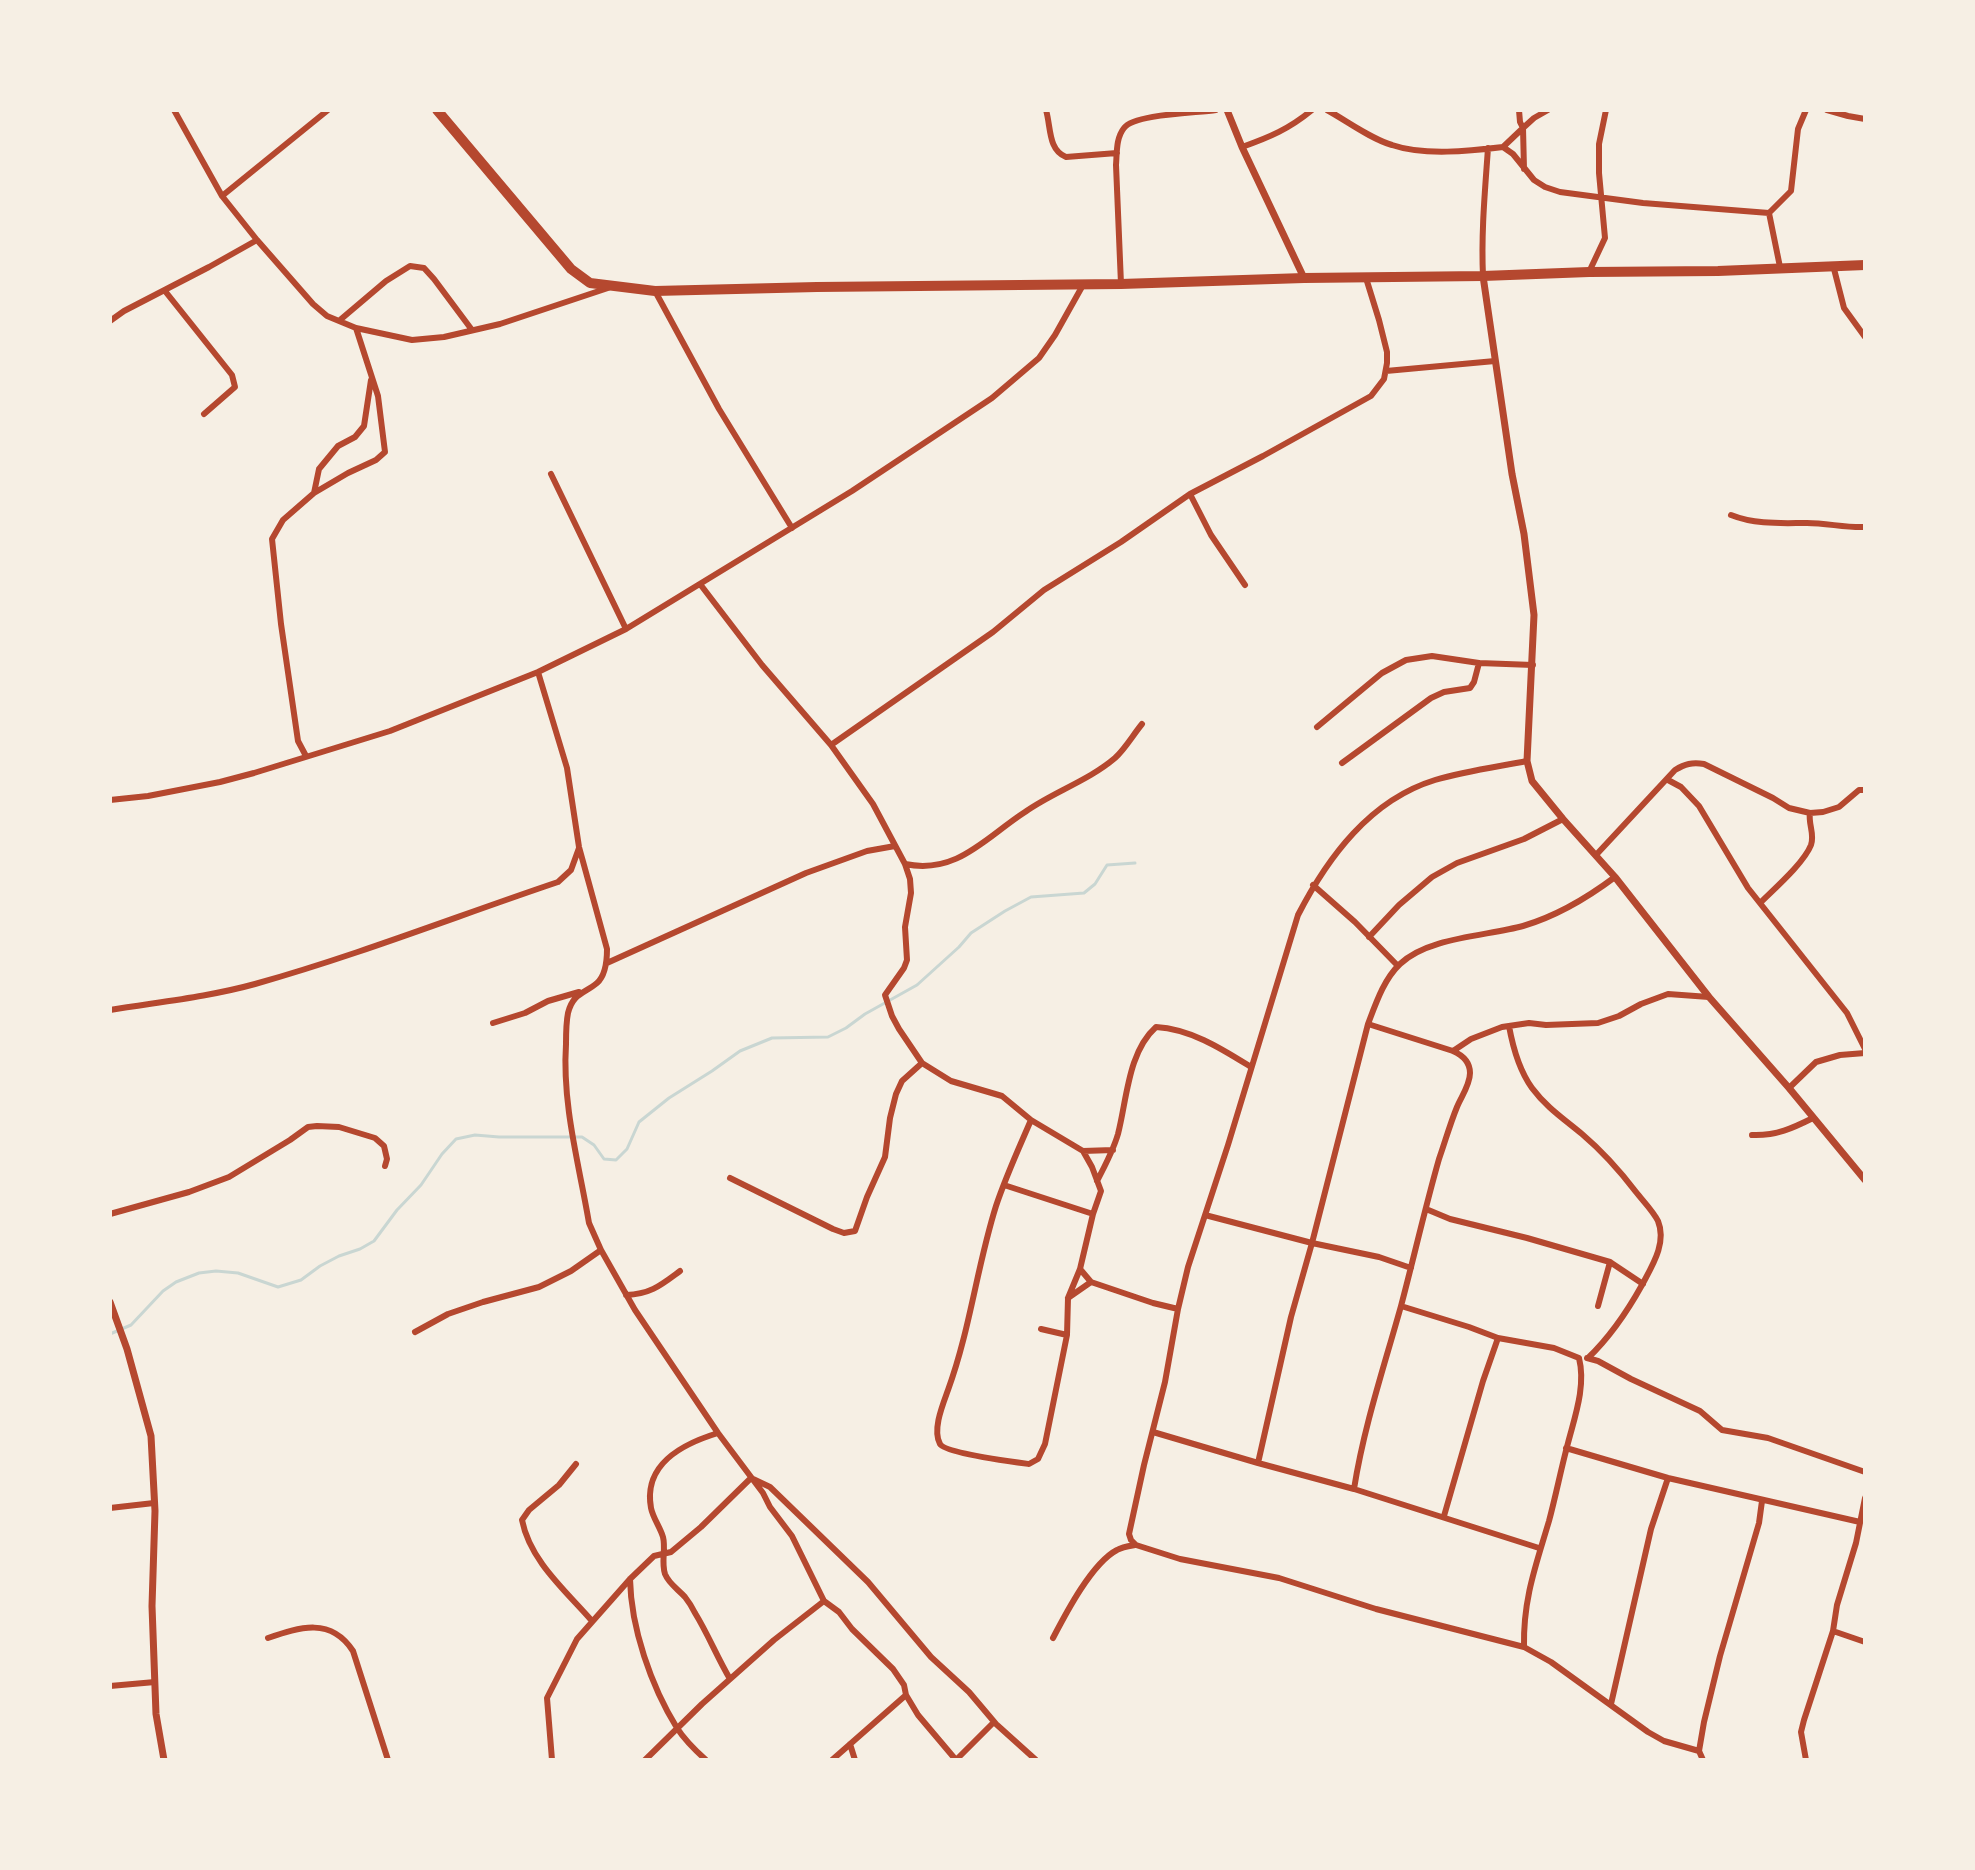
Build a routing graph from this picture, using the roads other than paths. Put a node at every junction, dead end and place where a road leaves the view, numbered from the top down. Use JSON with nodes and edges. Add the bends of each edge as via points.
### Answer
{"nodes":[{"id":1,"x":174,"y":110,"type":"edge"},
{"id":2,"x":328,"y":110,"type":"edge"},
{"id":3,"x":437,"y":110,"type":"edge"},
{"id":4,"x":1046,"y":110,"type":"edge"},
{"id":5,"x":1216,"y":110,"type":"edge"},
{"id":6,"x":1227,"y":110,"type":"edge"},
{"id":7,"x":1312,"y":110,"type":"edge"},
{"id":8,"x":1327,"y":110,"type":"edge"},
{"id":9,"x":1519,"y":110,"type":"edge"},
{"id":10,"x":1548,"y":110,"type":"edge"},
{"id":11,"x":1606,"y":110,"type":"edge"},
{"id":12,"x":1806,"y":110,"type":"edge"},
{"id":13,"x":1827,"y":110,"type":"edge"},
{"id":14,"x":1865,"y":119,"type":"edge"},
{"id":15,"x":1523,"y":128,"type":"junction"},
{"id":16,"x":1242,"y":147,"type":"junction"},
{"id":17,"x":1503,"y":147,"type":"junction"},
{"id":18,"x":1488,"y":148,"type":"junction"},
{"id":19,"x":1117,"y":153,"type":"junction"},
{"id":20,"x":1524,"y":169,"type":"junction"},
{"id":21,"x":222,"y":196,"type":"junction"},
{"id":22,"x":1602,"y":196,"type":"junction"},
{"id":23,"x":1769,"y":213,"type":"junction"},
{"id":24,"x":257,"y":240,"type":"junction"},
{"id":25,"x":1833,"y":265,"type":"junction"},
{"id":26,"x":1865,"y":265,"type":"edge"},
{"id":27,"x":1780,"y":267,"type":"junction"},
{"id":28,"x":1589,"y":272,"type":"junction"},
{"id":29,"x":1483,"y":276,"type":"junction"},
{"id":30,"x":1304,"y":278,"type":"junction"},
{"id":31,"x":1366,"y":278,"type":"junction"},
{"id":32,"x":1121,"y":284,"type":"junction"},
{"id":33,"x":1083,"y":285,"type":"junction"},
{"id":34,"x":611,"y":287,"type":"junction"},
{"id":35,"x":165,"y":291,"type":"junction"},
{"id":36,"x":655,"y":291,"type":"junction"},
{"id":37,"x":340,"y":320,"type":"junction"},
{"id":38,"x":110,"y":321,"type":"edge"},
{"id":39,"x":356,"y":328,"type":"junction"},
{"id":40,"x":472,"y":330,"type":"junction"},
{"id":41,"x":1865,"y":337,"type":"edge"},
{"id":42,"x":1495,"y":361,"type":"junction"},
{"id":43,"x":1386,"y":371,"type":"junction"},
{"id":44,"x":372,"y":376,"type":"junction"},
{"id":45,"x":204,"y":414,"type":"dead end"},
{"id":46,"x":551,"y":474,"type":"dead end"},
{"id":47,"x":314,"y":493,"type":"junction"},
{"id":48,"x":1190,"y":494,"type":"junction"},
{"id":49,"x":1731,"y":515,"type":"dead end"},
{"id":50,"x":1865,"y":527,"type":"edge"},
{"id":51,"x":792,"y":528,"type":"junction"},
{"id":52,"x":700,"y":584,"type":"junction"},
{"id":53,"x":1245,"y":585,"type":"dead end"},
{"id":54,"x":626,"y":629,"type":"junction"},
{"id":55,"x":1479,"y":663,"type":"junction"},
{"id":56,"x":1533,"y":665,"type":"junction"},
{"id":57,"x":538,"y":672,"type":"junction"},
{"id":58,"x":1142,"y":724,"type":"dead end"},
{"id":59,"x":1317,"y":727,"type":"dead end"},
{"id":60,"x":831,"y":745,"type":"junction"},
{"id":61,"x":306,"y":756,"type":"junction"},
{"id":62,"x":1527,"y":761,"type":"junction"},
{"id":63,"x":1342,"y":763,"type":"dead end"},
{"id":64,"x":1668,"y":780,"type":"junction"},
{"id":65,"x":1865,"y":790,"type":"edge"},
{"id":66,"x":110,"y":800,"type":"edge"},
{"id":67,"x":1810,"y":813,"type":"junction"},
{"id":68,"x":1563,"y":819,"type":"junction"},
{"id":69,"x":895,"y":846,"type":"junction"},
{"id":70,"x":579,"y":847,"type":"junction"},
{"id":71,"x":1596,"y":855,"type":"junction"},
{"id":72,"x":905,"y":864,"type":"junction"},
{"id":73,"x":1615,"y":877,"type":"junction"},
{"id":74,"x":1313,"y":885,"type":"junction"},
{"id":75,"x":1760,"y":903,"type":"junction"},
{"id":76,"x":1369,"y":937,"type":"junction"},
{"id":77,"x":607,"y":963,"type":"junction"},
{"id":78,"x":1398,"y":966,"type":"junction"},
{"id":79,"x":582,"y":991,"type":"junction"},
{"id":80,"x":1709,"y":997,"type":"junction"},
{"id":81,"x":110,"y":1010,"type":"edge"},
{"id":82,"x":493,"y":1023,"type":"dead end"},
{"id":83,"x":1368,"y":1024,"type":"junction"},
{"id":84,"x":1509,"y":1026,"type":"junction"},
{"id":85,"x":1864,"y":1047,"type":"edge"},
{"id":86,"x":1453,"y":1051,"type":"junction"},
{"id":87,"x":922,"y":1063,"type":"junction"},
{"id":88,"x":1251,"y":1067,"type":"junction"},
{"id":89,"x":1789,"y":1088,"type":"junction"},
{"id":90,"x":1813,"y":1118,"type":"junction"},
{"id":91,"x":1031,"y":1120,"type":"junction"},
{"id":92,"x":1752,"y":1135,"type":"dead end"},
{"id":93,"x":1113,"y":1150,"type":"junction"},
{"id":94,"x":1083,"y":1151,"type":"junction"},
{"id":95,"x":385,"y":1166,"type":"dead end"},
{"id":96,"x":730,"y":1178,"type":"dead end"},
{"id":97,"x":1865,"y":1180,"type":"edge"},
{"id":98,"x":1097,"y":1182,"type":"junction"},
{"id":99,"x":1004,"y":1185,"type":"junction"},
{"id":100,"x":1426,"y":1209,"type":"junction"},
{"id":101,"x":110,"y":1214,"type":"edge"},
{"id":102,"x":1093,"y":1214,"type":"junction"},
{"id":103,"x":1205,"y":1215,"type":"junction"},
{"id":104,"x":1312,"y":1243,"type":"junction"},
{"id":105,"x":601,"y":1250,"type":"junction"},
{"id":106,"x":1610,"y":1262,"type":"junction"},
{"id":107,"x":1411,"y":1268,"type":"junction"},
{"id":108,"x":1080,"y":1269,"type":"junction"},
{"id":109,"x":680,"y":1271,"type":"dead end"},
{"id":110,"x":1091,"y":1282,"type":"junction"},
{"id":111,"x":1643,"y":1284,"type":"junction"},
{"id":112,"x":626,"y":1295,"type":"junction"},
{"id":113,"x":1068,"y":1298,"type":"junction"},
{"id":114,"x":110,"y":1302,"type":"edge"},
{"id":115,"x":1401,"y":1306,"type":"junction"},
{"id":116,"x":1598,"y":1306,"type":"dead end"},
{"id":117,"x":1178,"y":1309,"type":"junction"},
{"id":118,"x":1041,"y":1329,"type":"dead end"},
{"id":119,"x":415,"y":1332,"type":"dead end"},
{"id":120,"x":1067,"y":1335,"type":"junction"},
{"id":121,"x":1498,"y":1338,"type":"junction"},
{"id":122,"x":1579,"y":1358,"type":"junction"},
{"id":123,"x":1588,"y":1358,"type":"junction"},
{"id":124,"x":1153,"y":1432,"type":"junction"},
{"id":125,"x":718,"y":1433,"type":"junction"},
{"id":126,"x":1566,"y":1448,"type":"junction"},
{"id":127,"x":1258,"y":1463,"type":"junction"},
{"id":128,"x":576,"y":1464,"type":"dead end"},
{"id":129,"x":1865,"y":1472,"type":"edge"},
{"id":130,"x":751,"y":1478,"type":"junction"},
{"id":131,"x":1668,"y":1478,"type":"junction"},
{"id":132,"x":1354,"y":1489,"type":"junction"},
{"id":133,"x":1865,"y":1498,"type":"edge"},
{"id":134,"x":1762,"y":1501,"type":"junction"},
{"id":135,"x":154,"y":1503,"type":"junction"},
{"id":136,"x":110,"y":1508,"type":"edge"},
{"id":137,"x":1444,"y":1516,"type":"junction"},
{"id":138,"x":1860,"y":1522,"type":"junction"},
{"id":139,"x":1136,"y":1545,"type":"junction"},
{"id":140,"x":1539,"y":1548,"type":"junction"},
{"id":141,"x":664,"y":1553,"type":"junction"},
{"id":142,"x":630,"y":1579,"type":"junction"},
{"id":143,"x":824,"y":1601,"type":"junction"},
{"id":144,"x":592,"y":1621,"type":"junction"},
{"id":145,"x":1833,"y":1631,"type":"junction"},
{"id":146,"x":268,"y":1638,"type":"dead end"},
{"id":147,"x":1053,"y":1638,"type":"dead end"},
{"id":148,"x":1865,"y":1642,"type":"edge"},
{"id":149,"x":1524,"y":1647,"type":"junction"},
{"id":150,"x":730,"y":1679,"type":"junction"},
{"id":151,"x":155,"y":1682,"type":"junction"},
{"id":152,"x":110,"y":1686,"type":"edge"},
{"id":153,"x":906,"y":1695,"type":"junction"},
{"id":154,"x":1611,"y":1704,"type":"junction"},
{"id":155,"x":994,"y":1722,"type":"junction"},
{"id":156,"x":678,"y":1730,"type":"junction"},
{"id":157,"x":850,"y":1744,"type":"junction"},
{"id":158,"x":1700,"y":1755,"type":"edge"},
{"id":159,"x":164,"y":1760,"type":"edge"},
{"id":160,"x":388,"y":1760,"type":"edge"},
{"id":161,"x":552,"y":1760,"type":"edge"},
{"id":162,"x":645,"y":1760,"type":"edge"},
{"id":163,"x":706,"y":1760,"type":"edge"},
{"id":164,"x":832,"y":1760,"type":"edge"},
{"id":165,"x":855,"y":1760,"type":"edge"},
{"id":166,"x":956,"y":1760,"type":"edge"},
{"id":167,"x":1036,"y":1760,"type":"edge"},
{"id":168,"x":1691,"y":1760,"type":"edge"},
{"id":169,"x":1806,"y":1760,"type":"edge"}],
"edges":[{"from":1,"to":21,"type":"street"},
{"from":2,"to":21,"type":"street"},
{"from":3,"to":34,"type":"highway","via":[[571,269],[590,283]]},
{"from":4,"to":19,"type":"street","via":[[1060,155]]},
{"from":5,"to":19,"type":"street","via":[[1130,121],[1120,134]]},
{"from":6,"to":16,"type":"street"},
{"from":7,"to":16,"type":"street","via":[[1275,136]]},
{"from":8,"to":18,"type":"street","via":[[1394,146],[1428,151]]},
{"from":9,"to":15,"type":"street"},
{"from":10,"to":15,"type":"street"},
{"from":11,"to":22,"type":"street","via":[[1599,144]]},
{"from":12,"to":23,"type":"street","via":[[1798,129],[1791,191]]},
{"from":13,"to":14,"type":"street"},
{"from":15,"to":17,"type":"street"},
{"from":15,"to":20,"type":"street"},
{"from":16,"to":30,"type":"street"},
{"from":17,"to":18,"type":"street"},
{"from":17,"to":20,"type":"street"},
{"from":18,"to":29,"type":"street"},
{"from":19,"to":32,"type":"street"},
{"from":20,"to":22,"type":"street","via":[[1545,187]]},
{"from":21,"to":24,"type":"street"},
{"from":22,"to":23,"type":"street"},
{"from":22,"to":28,"type":"street","via":[[1605,238]]},
{"from":23,"to":27,"type":"street"},
{"from":24,"to":35,"type":"street"},
{"from":24,"to":37,"type":"street","via":[[313,304]]},
{"from":25,"to":26,"type":"highway"},
{"from":25,"to":27,"type":"highway"},
{"from":25,"to":41,"type":"street","via":[[1844,308]]},
{"from":27,"to":28,"type":"highway"},
{"from":28,"to":29,"type":"highway"},
{"from":29,"to":31,"type":"highway"},
{"from":29,"to":42,"type":"street"},
{"from":30,"to":31,"type":"highway"},
{"from":30,"to":32,"type":"highway"},
{"from":31,"to":43,"type":"street","via":[[1387,352]]},
{"from":32,"to":33,"type":"highway"},
{"from":33,"to":36,"type":"highway"},
{"from":33,"to":51,"type":"street","via":[[1039,358],[1010,383]]},
{"from":34,"to":36,"type":"highway"},
{"from":34,"to":40,"type":"street"},
{"from":35,"to":38,"type":"street"},
{"from":35,"to":45,"type":"street","via":[[235,382]]},
{"from":36,"to":51,"type":"street"},
{"from":37,"to":39,"type":"street"},
{"from":37,"to":40,"type":"street","via":[[410,266],[424,268]]},
{"from":39,"to":40,"type":"street","via":[[412,340]]},
{"from":39,"to":44,"type":"street"},
{"from":42,"to":43,"type":"street"},
{"from":42,"to":56,"type":"street","via":[[1529,571]]},
{"from":43,"to":48,"type":"street","via":[[1371,396]]},
{"from":44,"to":47,"type":"street","via":[[364,426],[319,469]]},
{"from":44,"to":47,"type":"street","via":[[385,452]]},
{"from":46,"to":54,"type":"street"},
{"from":47,"to":61,"type":"street","via":[[283,520],[272,539],[298,741]]},
{"from":48,"to":53,"type":"street"},
{"from":48,"to":60,"type":"street","via":[[1044,590]]},
{"from":49,"to":50,"type":"street","via":[[1773,523]]},
{"from":51,"to":52,"type":"street"},
{"from":52,"to":54,"type":"street"},
{"from":52,"to":60,"type":"street"},
{"from":54,"to":57,"type":"street"},
{"from":55,"to":56,"type":"street"},
{"from":55,"to":59,"type":"street","via":[[1432,656],[1406,660],[1382,673]]},
{"from":55,"to":63,"type":"street","via":[[1470,688],[1431,698]]},
{"from":56,"to":62,"type":"street"},
{"from":57,"to":61,"type":"street","via":[[390,731]]},
{"from":57,"to":70,"type":"street","via":[[567,768]]},
{"from":58,"to":72,"type":"street","via":[[1117,757],[1024,812],[970,853],[932,865]]},
{"from":60,"to":69,"type":"street"},
{"from":61,"to":66,"type":"street","via":[[220,782]]},
{"from":62,"to":68,"type":"street","via":[[1532,781]]},
{"from":62,"to":74,"type":"street","via":[[1432,781],[1380,807],[1355,829]]},
{"from":64,"to":67,"type":"street","via":[[1683,765],[1704,764],[1789,808]]},
{"from":64,"to":71,"type":"street"},
{"from":64,"to":75,"type":"street","via":[[1699,806]]},
{"from":65,"to":67,"type":"street","via":[[1839,807]]},
{"from":67,"to":75,"type":"street","via":[[1811,845]]},
{"from":68,"to":71,"type":"street"},
{"from":68,"to":76,"type":"street","via":[[1432,877]]},
{"from":69,"to":72,"type":"street"},
{"from":69,"to":77,"type":"street","via":[[806,873]]},
{"from":70,"to":77,"type":"street"},
{"from":70,"to":81,"type":"street","via":[[571,870],[558,882],[436,925],[257,983]]},
{"from":71,"to":73,"type":"street"},
{"from":72,"to":87,"type":"street","via":[[911,893],[907,960],[885,997]]},
{"from":73,"to":78,"type":"street","via":[[1550,916],[1438,943]]},
{"from":73,"to":80,"type":"street"},
{"from":74,"to":76,"type":"street"},
{"from":74,"to":88,"type":"street","via":[[1298,915]]},
{"from":75,"to":85,"type":"street","via":[[1847,1013]]},
{"from":76,"to":78,"type":"street"},
{"from":77,"to":79,"type":"street","via":[[596,984]]},
{"from":78,"to":83,"type":"street"},
{"from":79,"to":82,"type":"street"},
{"from":79,"to":105,"type":"street","via":[[567,1018],[566,1098],[589,1223]]},
{"from":80,"to":84,"type":"street","via":[[1668,994],[1598,1023]]},
{"from":80,"to":89,"type":"street"},
{"from":83,"to":86,"type":"street"},
{"from":83,"to":104,"type":"street"},
{"from":84,"to":86,"type":"street"},
{"from":84,"to":111,"type":"street","via":[[1518,1062],[1532,1088],[1611,1161],[1658,1222],[1659,1251]]},
{"from":85,"to":89,"type":"street","via":[[1816,1062]]},
{"from":86,"to":100,"type":"street","via":[[1466,1061],[1469,1082]]},
{"from":87,"to":91,"type":"street","via":[[951,1081],[1002,1096]]},
{"from":87,"to":96,"type":"street","via":[[898,1087],[885,1157],[855,1231],[833,1229]]},
{"from":88,"to":93,"type":"street","via":[[1193,1035],[1156,1027],[1141,1046]]},
{"from":88,"to":103,"type":"street"},
{"from":89,"to":90,"type":"street"},
{"from":90,"to":92,"type":"street","via":[[1780,1133]]},
{"from":90,"to":97,"type":"street"},
{"from":91,"to":94,"type":"street"},
{"from":91,"to":99,"type":"street"},
{"from":93,"to":94,"type":"street"},
{"from":93,"to":98,"type":"street"},
{"from":94,"to":98,"type":"street"},
{"from":95,"to":101,"type":"street","via":[[384,1146],[375,1138],[339,1127],[308,1127],[229,1177]]},
{"from":98,"to":102,"type":"street","via":[[1101,1191]]},
{"from":99,"to":102,"type":"street"},
{"from":99,"to":120,"type":"street","via":[[940,1415],[940,1445],[960,1453],[1034,1462],[1044,1449]]},
{"from":100,"to":106,"type":"street"},
{"from":100,"to":107,"type":"street"},
{"from":102,"to":108,"type":"street"},
{"from":103,"to":104,"type":"street"},
{"from":103,"to":117,"type":"street"},
{"from":104,"to":107,"type":"street"},
{"from":104,"to":127,"type":"street"},
{"from":105,"to":112,"type":"street"},
{"from":105,"to":119,"type":"street","via":[[539,1287],[448,1314]]},
{"from":106,"to":111,"type":"street"},
{"from":106,"to":116,"type":"street"},
{"from":107,"to":115,"type":"street"},
{"from":108,"to":110,"type":"street"},
{"from":108,"to":113,"type":"street"},
{"from":109,"to":112,"type":"street","via":[[650,1292]]},
{"from":110,"to":113,"type":"street"},
{"from":110,"to":117,"type":"street"},
{"from":111,"to":123,"type":"street","via":[[1616,1329]]},
{"from":112,"to":125,"type":"street"},
{"from":113,"to":120,"type":"street"},
{"from":114,"to":135,"type":"street","via":[[151,1436]]},
{"from":115,"to":121,"type":"street"},
{"from":115,"to":132,"type":"street"},
{"from":117,"to":124,"type":"street"},
{"from":118,"to":120,"type":"street"},
{"from":121,"to":122,"type":"street"},
{"from":121,"to":137,"type":"street"},
{"from":122,"to":123,"type":"street"},
{"from":122,"to":126,"type":"street","via":[[1581,1386]]},
{"from":123,"to":129,"type":"street","via":[[1700,1411],[1722,1430],[1768,1438]]},
{"from":124,"to":127,"type":"street"},
{"from":124,"to":139,"type":"street","via":[[1129,1534]]},
{"from":125,"to":130,"type":"street"},
{"from":125,"to":141,"type":"street","via":[[675,1453],[657,1469],[650,1502]]},
{"from":126,"to":131,"type":"street"},
{"from":126,"to":140,"type":"street"},
{"from":127,"to":132,"type":"street"},
{"from":128,"to":144,"type":"street","via":[[522,1520],[548,1572]]},
{"from":130,"to":141,"type":"street","via":[[701,1527]]},
{"from":130,"to":143,"type":"street","via":[[792,1536]]},
{"from":130,"to":155,"type":"street","via":[[770,1487],[868,1582]]},
{"from":131,"to":134,"type":"street"},
{"from":131,"to":154,"type":"street","via":[[1651,1529]]},
{"from":132,"to":137,"type":"street"},
{"from":133,"to":138,"type":"street"},
{"from":134,"to":138,"type":"street"},
{"from":134,"to":158,"type":"street","via":[[1720,1656]]},
{"from":135,"to":136,"type":"street"},
{"from":135,"to":151,"type":"street"},
{"from":137,"to":140,"type":"street"},
{"from":138,"to":145,"type":"street"},
{"from":139,"to":147,"type":"street","via":[[1120,1548],[1104,1560]]},
{"from":139,"to":149,"type":"street","via":[[1279,1578]]},
{"from":140,"to":149,"type":"street","via":[[1523,1620]]},
{"from":141,"to":142,"type":"street"},
{"from":141,"to":150,"type":"street","via":[[670,1584],[695,1611]]},
{"from":142,"to":144,"type":"street"},
{"from":142,"to":156,"type":"street","via":[[633,1620],[649,1674]]},
{"from":143,"to":150,"type":"street"},
{"from":143,"to":153,"type":"street","via":[[893,1669]]},
{"from":144,"to":161,"type":"street","via":[[573,1645],[547,1698]]},
{"from":145,"to":148,"type":"street"},
{"from":145,"to":169,"type":"street","via":[[1801,1732]]},
{"from":146,"to":160,"type":"street","via":[[317,1627],[348,1643]]},
{"from":149,"to":154,"type":"street"},
{"from":150,"to":156,"type":"street"},
{"from":151,"to":152,"type":"street"},
{"from":151,"to":159,"type":"street"},
{"from":153,"to":157,"type":"street"},
{"from":153,"to":166,"type":"street"},
{"from":154,"to":158,"type":"street","via":[[1648,1732]]},
{"from":155,"to":166,"type":"street"},
{"from":155,"to":167,"type":"street"},
{"from":156,"to":162,"type":"street"},
{"from":156,"to":163,"type":"street"},
{"from":157,"to":164,"type":"street"},
{"from":157,"to":165,"type":"street"},
{"from":158,"to":168,"type":"street"}]}
